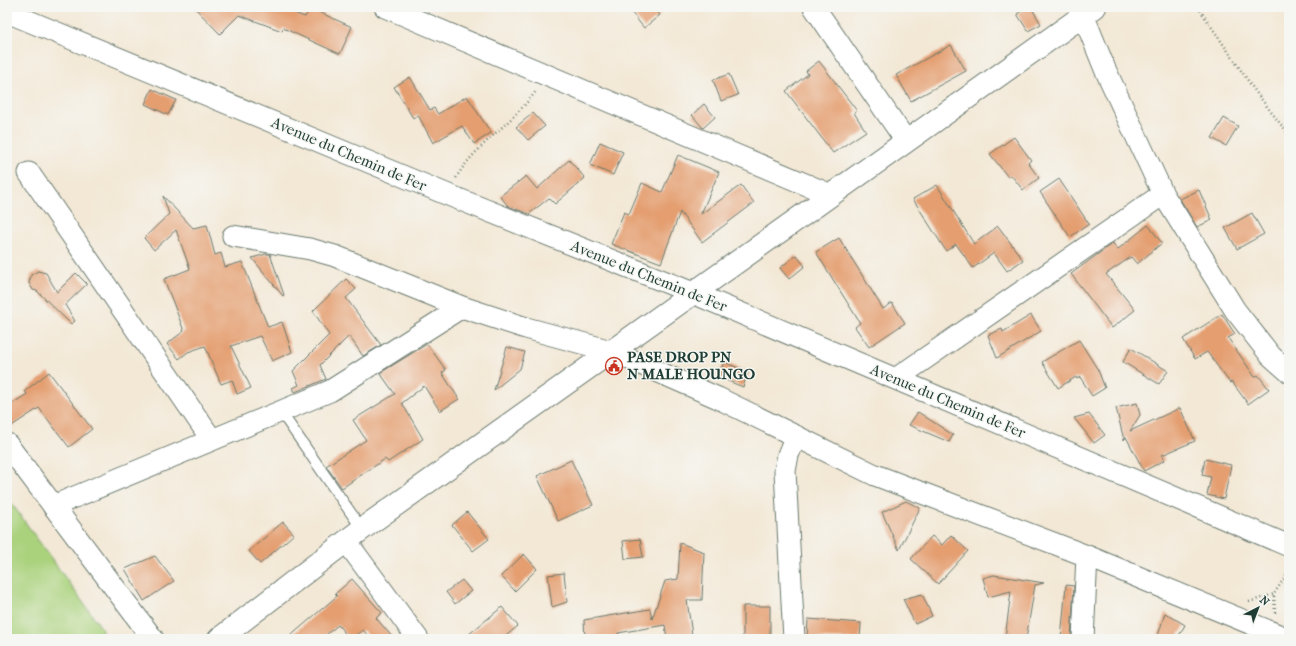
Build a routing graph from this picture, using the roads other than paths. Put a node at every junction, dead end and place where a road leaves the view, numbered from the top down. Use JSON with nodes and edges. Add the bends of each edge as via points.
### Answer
{"nodes":[{"id":1,"x":385,"y":7,"type":"edge"},
{"id":2,"x":814,"y":7,"type":"edge"},
{"id":3,"x":1087,"y":9,"type":"edge"},
{"id":4,"x":7,"y":12,"type":"edge"},
{"id":5,"x":906,"y":141,"type":"junction"},
{"id":6,"x":29,"y":173,"type":"dead end"},
{"id":7,"x":831,"y":194,"type":"junction"},
{"id":8,"x":1163,"y":194,"type":"junction"},
{"id":9,"x":233,"y":236,"type":"dead end"},
{"id":10,"x":693,"y":293,"type":"junction"},
{"id":11,"x":462,"y":307,"type":"junction"},
{"id":12,"x":611,"y":351,"type":"junction"},
{"id":13,"x":1289,"y":372,"type":"edge"},
{"id":14,"x":897,"y":378,"type":"junction"},
{"id":15,"x":281,"y":412,"type":"junction"},
{"id":16,"x":796,"y":436,"type":"junction"},
{"id":17,"x":212,"y":440,"type":"junction"},
{"id":18,"x":7,"y":444,"type":"edge"},
{"id":19,"x":53,"y":506,"type":"junction"},
{"id":20,"x":354,"y":535,"type":"junction"},
{"id":21,"x":1289,"y":546,"type":"edge"},
{"id":22,"x":1087,"y":556,"type":"junction"},
{"id":23,"x":1281,"y":636,"type":"edge"},
{"id":24,"x":153,"y":639,"type":"edge"},
{"id":25,"x":219,"y":639,"type":"edge"},
{"id":26,"x":418,"y":639,"type":"edge"},
{"id":27,"x":794,"y":639,"type":"edge"},
{"id":28,"x":1083,"y":639,"type":"edge"}],
"edges":[{"from":1,"to":7,"type":"street"},
{"from":2,"to":5,"type":"street"},
{"from":3,"to":5,"type":"street"},
{"from":3,"to":8,"type":"street","via":[[1105,69]]},
{"from":4,"to":10,"type":"street","name":"Avenue du Chemin de Fer","via":[[446,194]]},
{"from":5,"to":7,"type":"street"},
{"from":6,"to":17,"type":"street"},
{"from":7,"to":10,"type":"street"},
{"from":8,"to":13,"type":"street","via":[[1235,310],[1271,356]]},
{"from":8,"to":14,"type":"street"},
{"from":9,"to":11,"type":"street","via":[[336,256]]},
{"from":10,"to":12,"type":"street"},
{"from":10,"to":14,"type":"street","name":"Avenue du Chemin de Fer"},
{"from":11,"to":12,"type":"street","via":[[526,328]]},
{"from":11,"to":15,"type":"street","via":[[330,392]]},
{"from":12,"to":16,"type":"street"},
{"from":12,"to":20,"type":"street"},
{"from":14,"to":21,"type":"street","name":"Avenue du Chemin de Fer"},
{"from":15,"to":17,"type":"street"},
{"from":15,"to":20,"type":"lane"},
{"from":16,"to":22,"type":"street","via":[[875,474]]},
{"from":16,"to":27,"type":"street","via":[[785,470]]},
{"from":17,"to":19,"type":"street"},
{"from":18,"to":19,"type":"street"},
{"from":19,"to":24,"type":"street"},
{"from":20,"to":25,"type":"street"},
{"from":20,"to":26,"type":"street"},
{"from":22,"to":23,"type":"street"},
{"from":22,"to":28,"type":"street"}]}
